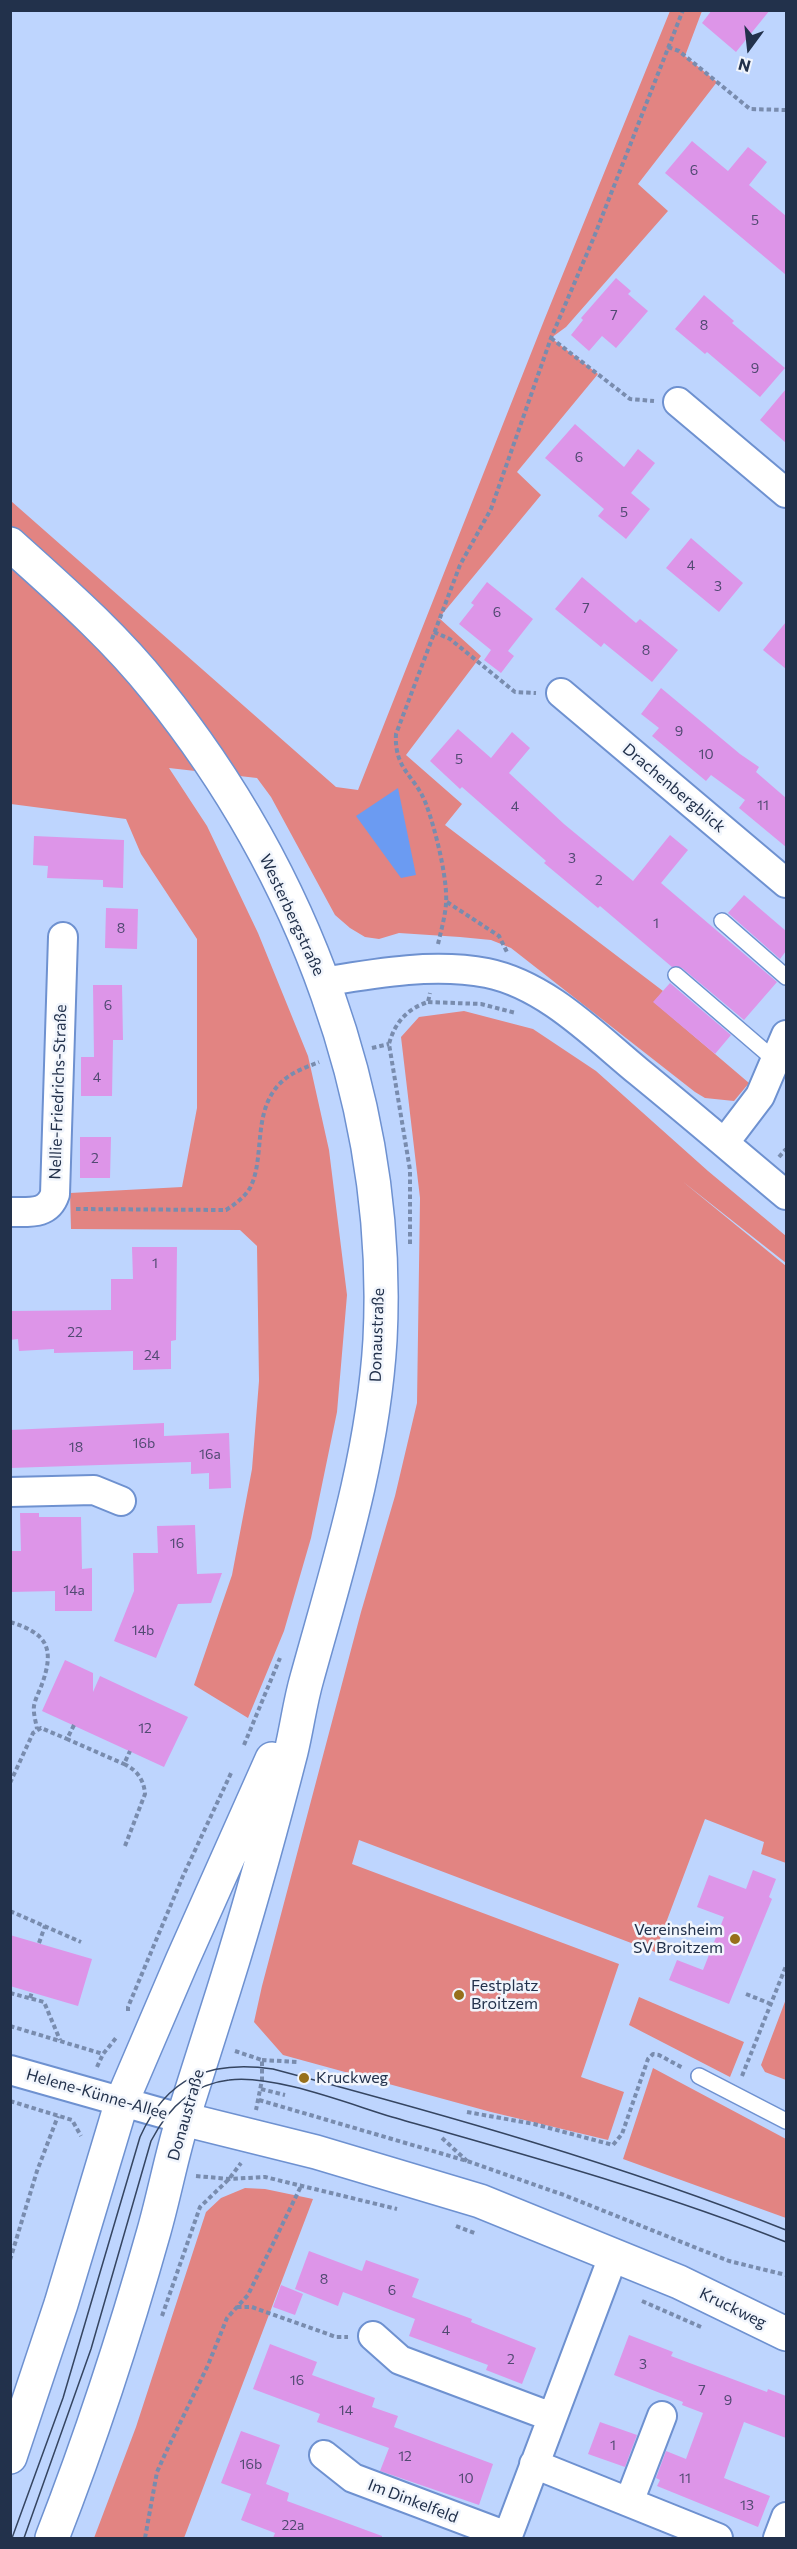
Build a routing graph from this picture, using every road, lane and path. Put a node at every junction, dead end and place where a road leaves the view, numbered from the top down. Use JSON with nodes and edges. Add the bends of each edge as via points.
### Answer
{"nodes":[{"id":1,"x":683,"y":10,"type":"edge"},
{"id":2,"x":668,"y":47,"type":"junction"},
{"id":3,"x":786,"y":110,"type":"edge"},
{"id":4,"x":551,"y":338,"type":"junction"},
{"id":5,"x":678,"y":402,"type":"joint"},
{"id":6,"x":786,"y":493,"type":"edge"},
{"id":7,"x":10,"y":544,"type":"edge"},
{"id":8,"x":434,"y":632,"type":"junction"},
{"id":9,"x":561,"y":693,"type":"joint"},
{"id":10,"x":786,"y":883,"type":"edge"},
{"id":11,"x":722,"y":921,"type":"dead end"},
{"id":12,"x":63,"y":937,"type":"dead end"},
{"id":13,"x":434,"y":970,"type":"junction"},
{"id":14,"x":676,"y":975,"type":"dead end"},
{"id":15,"x":786,"y":977,"type":"edge"},
{"id":16,"x":323,"y":982,"type":"junction"},
{"id":17,"x":786,"y":1035,"type":"edge"},
{"id":18,"x":389,"y":1044,"type":"dead end"},
{"id":19,"x":316,"y":1051,"type":"dead end"},
{"id":20,"x":776,"y":1061,"type":"junction"},
{"id":21,"x":320,"y":1062,"type":"junction"},
{"id":22,"x":322,"y":1072,"type":"dead end"},
{"id":23,"x":724,"y":1142,"type":"junction"},
{"id":24,"x":786,"y":1195,"type":"edge"},
{"id":25,"x":47,"y":1209,"type":"junction"},
{"id":26,"x":10,"y":1212,"type":"edge"},
{"id":27,"x":10,"y":1492,"type":"edge"},
{"id":28,"x":121,"y":1501,"type":"dead end"},
{"id":29,"x":10,"y":1622,"type":"edge"},
{"id":30,"x":283,"y":1650,"type":"dead end"},
{"id":31,"x":305,"y":1686,"type":"junction"},
{"id":32,"x":74,"y":1725,"type":"dead end"},
{"id":33,"x":37,"y":1729,"type":"junction"},
{"id":34,"x":68,"y":1739,"type":"junction"},
{"id":35,"x":243,"y":1748,"type":"dead end"},
{"id":36,"x":130,"y":1752,"type":"dead end"},
{"id":37,"x":124,"y":1764,"type":"junction"},
{"id":38,"x":233,"y":1770,"type":"dead end"},
{"id":39,"x":10,"y":1783,"type":"edge"},
{"id":40,"x":125,"y":1846,"type":"dead end"},
{"id":41,"x":10,"y":1911,"type":"edge"},
{"id":42,"x":45,"y":1926,"type":"junction"},
{"id":43,"x":81,"y":1942,"type":"dead end"},
{"id":44,"x":39,"y":1943,"type":"dead end"},
{"id":45,"x":786,"y":1966,"type":"edge"},
{"id":46,"x":32,"y":1992,"type":"dead end"},
{"id":47,"x":10,"y":1993,"type":"edge"},
{"id":48,"x":746,"y":1994,"type":"dead end"},
{"id":49,"x":30,"y":1998,"type":"junction"},
{"id":50,"x":771,"y":2004,"type":"junction"},
{"id":51,"x":129,"y":2014,"type":"dead end"},
{"id":52,"x":10,"y":2026,"type":"edge"},
{"id":53,"x":122,"y":2030,"type":"dead end"},
{"id":54,"x":60,"y":2040,"type":"junction"},
{"id":55,"x":262,"y":2060,"type":"dead end"},
{"id":56,"x":297,"y":2062,"type":"dead end"},
{"id":57,"x":10,"y":2070,"type":"edge"},
{"id":58,"x":699,"y":2076,"type":"joint"},
{"id":59,"x":261,"y":2089,"type":"dead end"},
{"id":60,"x":734,"y":2094,"type":"junction"},
{"id":61,"x":285,"y":2095,"type":"dead end"},
{"id":62,"x":10,"y":2101,"type":"edge"},
{"id":63,"x":122,"y":2101,"type":"junction"},
{"id":64,"x":466,"y":2112,"type":"dead end"},
{"id":65,"x":58,"y":2116,"type":"junction"},
{"id":66,"x":183,"y":2119,"type":"junction"},
{"id":67,"x":72,"y":2120,"type":"dead end"},
{"id":68,"x":786,"y":2121,"type":"edge"},
{"id":69,"x":442,"y":2138,"type":"dead end"},
{"id":70,"x":467,"y":2161,"type":"dead end"},
{"id":71,"x":229,"y":2179,"type":"dead end"},
{"id":72,"x":302,"y":2184,"type":"junction"},
{"id":73,"x":404,"y":2211,"type":"dead end"},
{"id":74,"x":448,"y":2224,"type":"dead end"},
{"id":75,"x":480,"y":2234,"type":"dead end"},
{"id":76,"x":10,"y":2260,"type":"edge"},
{"id":77,"x":608,"y":2268,"type":"junction"},
{"id":78,"x":679,"y":2282,"type":"junction"},
{"id":79,"x":237,"y":2307,"type":"junction"},
{"id":80,"x":786,"y":2309,"type":"edge"},
{"id":81,"x":707,"y":2330,"type":"dead end"},
{"id":82,"x":786,"y":2334,"type":"edge"},
{"id":83,"x":373,"y":2336,"type":"joint"},
{"id":84,"x":552,"y":2416,"type":"junction"},
{"id":85,"x":662,"y":2416,"type":"dead end"},
{"id":86,"x":324,"y":2455,"type":"dead end"},
{"id":87,"x":10,"y":2457,"type":"edge"},
{"id":88,"x":534,"y":2464,"type":"junction"},
{"id":89,"x":629,"y":2502,"type":"junction"},
{"id":90,"x":786,"y":2517,"type":"edge"},
{"id":91,"x":507,"y":2537,"type":"edge"},
{"id":92,"x":52,"y":2538,"type":"edge"},
{"id":93,"x":145,"y":2538,"type":"edge"},
{"id":94,"x":718,"y":2538,"type":"edge"},
{"id":95,"x":778,"y":2538,"type":"edge"}],
"edges":[{"from":1,"to":2,"type":"path"},
{"from":2,"to":3,"type":"path","via":[[679,51],[750,109]]},
{"from":2,"to":4,"type":"path"},
{"from":4,"to":5,"type":"path","via":[[630,399]]},
{"from":4,"to":8,"type":"path","via":[[491,509],[459,565]]},
{"from":5,"to":6,"type":"street"},
{"from":7,"to":16,"type":"main road","name":"Westerbergstraße","via":[[105,631],[157,690],[197,745],[265,853]]},
{"from":8,"to":9,"type":"path","via":[[450,639],[515,692]]},
{"from":8,"to":13,"type":"path","via":[[396,734],[395,750],[425,803],[441,858],[447,902]]},
{"from":9,"to":10,"type":"street","name":"Drachenbergblick"},
{"from":11,"to":15,"type":"lane"},
{"from":12,"to":25,"type":"street","name":"Nellie-Friedrichs-Straße","via":[[55,1194]]},
{"from":13,"to":16,"type":"street","name":"Westerbergstraße","via":[[381,972]]},
{"from":13,"to":18,"type":"path","via":[[428,1002],[404,1014]]},
{"from":13,"to":23,"type":"street","name":"Westerbergstraße","via":[[487,974],[538,994],[595,1035]]},
{"from":14,"to":20,"type":"lane"},
{"from":16,"to":31,"type":"main road","name":"Donaustraße","via":[[350,1062],[372,1172],[380,1338],[370,1432],[358,1494]]},
{"from":17,"to":20,"type":"street"},
{"from":19,"to":21,"type":"path"},
{"from":20,"to":23,"type":"street","via":[[760,1096]]},
{"from":21,"to":22,"type":"path"},
{"from":21,"to":25,"type":"path","via":[[288,1076],[276,1089],[263,1118],[249,1190],[226,1210]]},
{"from":23,"to":24,"type":"street","name":"Westerbergstraße"},
{"from":25,"to":26,"type":"street"},
{"from":27,"to":28,"type":"street","via":[[94,1490]]},
{"from":29,"to":33,"type":"path","via":[[38,1634],[49,1653],[34,1706]]},
{"from":30,"to":35,"type":"path"},
{"from":31,"to":63,"type":"main road","name":"Donaustraße"},
{"from":31,"to":66,"type":"main road","name":"Donaustraße","via":[[258,1877]]},
{"from":32,"to":34,"type":"path"},
{"from":33,"to":34,"type":"path"},
{"from":33,"to":39,"type":"path"},
{"from":34,"to":37,"type":"path"},
{"from":36,"to":37,"type":"path"},
{"from":37,"to":40,"type":"path","via":[[139,1775],[145,1794]]},
{"from":38,"to":51,"type":"path","via":[[178,1887],[128,2007]]},
{"from":41,"to":42,"type":"path"},
{"from":42,"to":43,"type":"path"},
{"from":42,"to":44,"type":"path"},
{"from":45,"to":50,"type":"path"},
{"from":46,"to":49,"type":"path"},
{"from":47,"to":49,"type":"path"},
{"from":48,"to":50,"type":"path"},
{"from":49,"to":54,"type":"path","via":[[44,2002]]},
{"from":50,"to":60,"type":"path"},
{"from":52,"to":54,"type":"path"},
{"from":53,"to":54,"type":"path","via":[[103,2054]]},
{"from":55,"to":56,"type":"path"},
{"from":57,"to":63,"type":"street","name":"Helene-Künne-Allee"},
{"from":58,"to":60,"type":"lane"},
{"from":58,"to":64,"type":"path","via":[[653,2054],[622,2134],[613,2145],[534,2124]]},
{"from":59,"to":61,"type":"path"},
{"from":60,"to":68,"type":"lane"},
{"from":62,"to":65,"type":"path"},
{"from":63,"to":66,"type":"street","name":"Helene-Künne-Allee"},
{"from":63,"to":87,"type":"main road","name":"Donaustraße"},
{"from":65,"to":67,"type":"path"},
{"from":65,"to":76,"type":"path"},
{"from":66,"to":77,"type":"main road","name":"Kruckweg","via":[[480,2201]]},
{"from":66,"to":92,"type":"main road","name":"Donaustraße","via":[[133,2303]]},
{"from":69,"to":70,"type":"path"},
{"from":71,"to":72,"type":"path","via":[[265,2177]]},
{"from":72,"to":73,"type":"path"},
{"from":72,"to":79,"type":"path","via":[[248,2295]]},
{"from":74,"to":75,"type":"path"},
{"from":77,"to":78,"type":"main road","name":"Kruckweg"},
{"from":77,"to":81,"type":"path"},
{"from":77,"to":84,"type":"street","name":"Im Dinkelfeld"},
{"from":78,"to":80,"type":"main road","name":"Kruckweg"},
{"from":78,"to":82,"type":"main road","name":"Kruckweg"},
{"from":79,"to":83,"type":"path","via":[[252,2307],[336,2337]]},
{"from":79,"to":93,"type":"path","via":[[227,2318],[157,2472]]},
{"from":83,"to":84,"type":"street","via":[[400,2360]]},
{"from":84,"to":88,"type":"street","name":"Im Dinkelfeld"},
{"from":85,"to":89,"type":"street"},
{"from":86,"to":91,"type":"street","name":"Im Dinkelfeld","via":[[353,2478]]},
{"from":88,"to":89,"type":"street"},
{"from":88,"to":91,"type":"street","name":"Im Dinkelfeld"},
{"from":89,"to":94,"type":"street"},
{"from":90,"to":95,"type":"street"}]}
